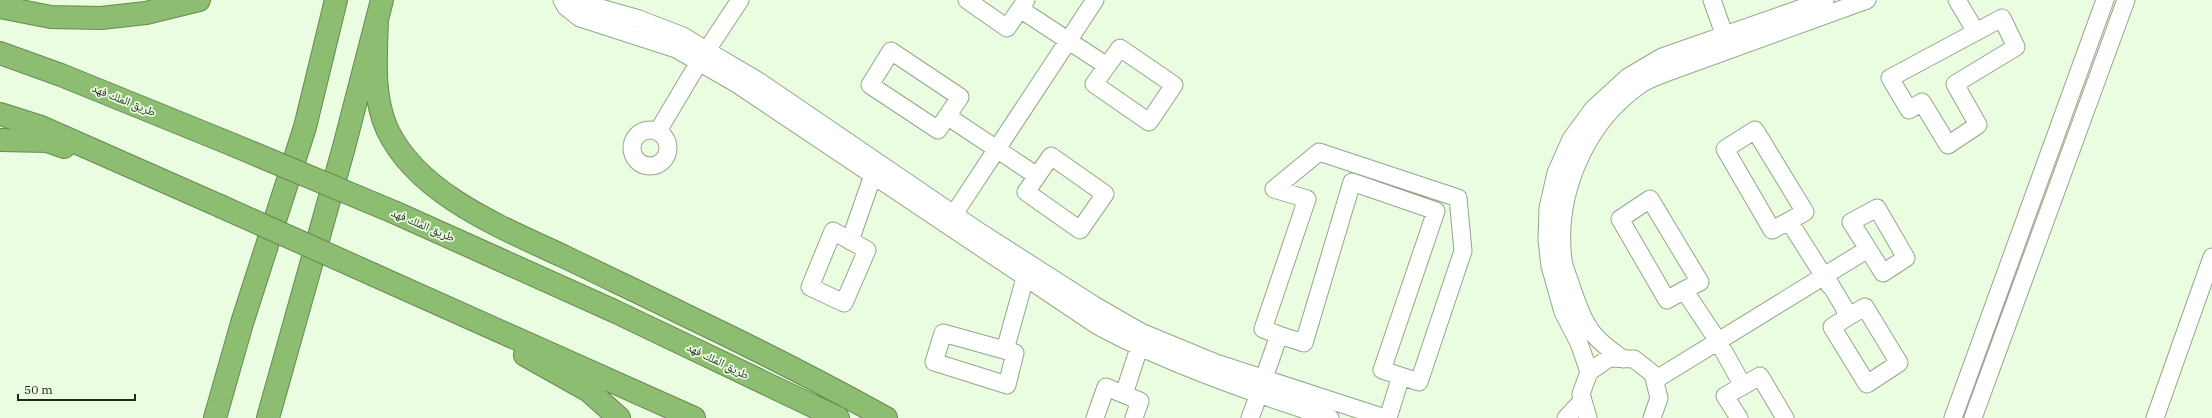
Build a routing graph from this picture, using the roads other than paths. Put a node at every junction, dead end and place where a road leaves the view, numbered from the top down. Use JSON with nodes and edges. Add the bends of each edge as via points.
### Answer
{"nodes":[{"id":1,"x":199,"y":0,"type":"edge"},
{"id":2,"x":336,"y":0,"type":"edge"},
{"id":3,"x":562,"y":0,"type":"edge"},
{"id":4,"x":580,"y":0,"type":"edge"},
{"id":5,"x":740,"y":0,"type":"edge"},
{"id":6,"x":967,"y":0,"type":"edge"},
{"id":7,"x":1096,"y":0,"type":"edge"},
{"id":8,"x":1712,"y":0,"type":"edge"},
{"id":9,"x":1825,"y":0,"type":"edge"},
{"id":10,"x":1867,"y":0,"type":"edge"},
{"id":11,"x":1958,"y":0,"type":"edge"},
{"id":12,"x":2105,"y":0,"type":"edge"},
{"id":13,"x":2126,"y":0,"type":"edge"},
{"id":14,"x":1023,"y":4,"type":"edge"},
{"id":15,"x":0,"y":7,"type":"edge"},
{"id":16,"x":380,"y":10,"type":"edge"},
{"id":17,"x":1976,"y":32,"type":"junction"},
{"id":18,"x":1069,"y":40,"type":"junction"},
{"id":19,"x":1727,"y":42,"type":"junction"},
{"id":20,"x":0,"y":53,"type":"edge"},
{"id":21,"x":702,"y":56,"type":"junction"},
{"id":22,"x":1107,"y":66,"type":"junction"},
{"id":23,"x":0,"y":114,"type":"edge"},
{"id":24,"x":947,"y":116,"type":"junction"},
{"id":25,"x":658,"y":131,"type":"dead end"},
{"id":26,"x":0,"y":140,"type":"edge"},
{"id":27,"x":997,"y":149,"type":"junction"},
{"id":28,"x":145,"y":173,"type":"junction"},
{"id":29,"x":873,"y":175,"type":"junction"},
{"id":30,"x":1037,"y":176,"type":"junction"},
{"id":31,"x":954,"y":214,"type":"junction"},
{"id":32,"x":1789,"y":221,"type":"junction"},
{"id":33,"x":850,"y":241,"type":"dead end"},
{"id":34,"x":1868,"y":249,"type":"dead end"},
{"id":35,"x":2212,"y":257,"type":"edge"},
{"id":36,"x":1025,"y":278,"type":"junction"},
{"id":37,"x":1826,"y":279,"type":"junction"},
{"id":38,"x":1684,"y":290,"type":"junction"},
{"id":39,"x":411,"y":291,"type":"junction"},
{"id":40,"x":1849,"y":316,"type":"dead end"},
{"id":41,"x":242,"y":323,"type":"junction"},
{"id":42,"x":1279,"y":335,"type":"junction"},
{"id":43,"x":1718,"y":341,"type":"junction"},
{"id":44,"x":1139,"y":348,"type":"junction"},
{"id":45,"x":1005,"y":350,"type":"junction"},
{"id":46,"x":1623,"y":359,"type":"junction"},
{"id":47,"x":1589,"y":372,"type":"junction"},
{"id":48,"x":1401,"y":376,"type":"junction"},
{"id":49,"x":1655,"y":380,"type":"junction"},
{"id":50,"x":1261,"y":386,"type":"junction"},
{"id":51,"x":1743,"y":386,"type":"junction"},
{"id":52,"x":1124,"y":394,"type":"junction"},
{"id":53,"x":1582,"y":400,"type":"junction"},
{"id":54,"x":208,"y":418,"type":"edge"},
{"id":55,"x":216,"y":418,"type":"edge"},
{"id":56,"x":268,"y":418,"type":"edge"},
{"id":57,"x":619,"y":418,"type":"edge"},
{"id":58,"x":694,"y":418,"type":"edge"},
{"id":59,"x":838,"y":418,"type":"edge"},
{"id":60,"x":886,"y":418,"type":"edge"},
{"id":61,"x":1095,"y":418,"type":"edge"},
{"id":62,"x":1134,"y":418,"type":"edge"},
{"id":63,"x":1250,"y":418,"type":"edge"},
{"id":64,"x":1330,"y":418,"type":"edge"},
{"id":65,"x":1387,"y":418,"type":"edge"},
{"id":66,"x":1566,"y":418,"type":"edge"},
{"id":67,"x":1588,"y":418,"type":"edge"},
{"id":68,"x":1652,"y":418,"type":"edge"},
{"id":69,"x":1739,"y":418,"type":"edge"},
{"id":70,"x":1785,"y":418,"type":"edge"},
{"id":71,"x":1953,"y":418,"type":"edge"},
{"id":72,"x":1973,"y":418,"type":"edge"},
{"id":73,"x":2154,"y":418,"type":"edge"}],
"edges":[{"from":1,"to":15,"type":"highway","via":[[146,13],[101,18],[52,17]]},
{"from":2,"to":41,"type":"highway","via":[[304,127]]},
{"from":3,"to":21,"type":"street","via":[[566,7],[580,18]]},
{"from":4,"to":21,"type":"street","via":[[682,36]]},
{"from":5,"to":21,"type":"street"},
{"from":6,"to":14,"type":"street","via":[[1007,28]]},
{"from":7,"to":18,"type":"street"},
{"from":8,"to":19,"type":"street"},
{"from":9,"to":19,"type":"street"},
{"from":10,"to":19,"type":"street"},
{"from":11,"to":17,"type":"street"},
{"from":12,"to":71,"type":"street"},
{"from":13,"to":72,"type":"street"},
{"from":14,"to":18,"type":"street"},
{"from":16,"to":56,"type":"highway"},
{"from":16,"to":60,"type":"highway","via":[[376,86],[387,129],[406,158],[431,183],[481,218],[688,316]]},
{"from":17,"to":17,"type":"street","via":[[1890,78],[1909,110],[1922,102],[1948,145],[1978,125],[1955,84],[2016,47],[2002,18]]},
{"from":18,"to":22,"type":"street"},
{"from":18,"to":27,"type":"street"},
{"from":19,"to":46,"type":"street","via":[[1641,85],[1604,120],[1586,144],[1573,172],[1565,203],[1563,261],[1586,322],[1599,340]]},
{"from":19,"to":47,"type":"street","via":[[1662,57],[1628,77],[1594,109],[1570,139],[1556,173],[1548,208],[1547,240],[1550,266],[1563,312],[1579,343]]},
{"from":20,"to":59,"type":"highway","name":"طريق الملك فهد","bridge":true,"via":[[231,144],[396,214],[614,311]]},
{"from":21,"to":25,"type":"street"},
{"from":21,"to":29,"type":"street","via":[[737,84]]},
{"from":21,"to":31,"type":"street","via":[[760,82]]},
{"from":22,"to":22,"type":"street","via":[[1094,84],[1149,122],[1174,86],[1120,48]]},
{"from":23,"to":28,"type":"highway","via":[[41,127]]},
{"from":24,"to":24,"type":"street","via":[[938,130],[870,85],[891,51],[960,97]]},
{"from":24,"to":27,"type":"street"},
{"from":26,"to":28,"type":"highway","via":[[47,141]]},
{"from":27,"to":30,"type":"street"},
{"from":27,"to":31,"type":"street"},
{"from":28,"to":39,"type":"highway","bridge":true},
{"from":29,"to":33,"type":"street"},
{"from":29,"to":36,"type":"street"},
{"from":30,"to":30,"type":"street","via":[[1026,192],[1080,230],[1105,194],[1051,156]]},
{"from":31,"to":50,"type":"street","via":[[1094,305],[1141,332],[1216,363]]},
{"from":32,"to":32,"type":"street","via":[[1772,230],[1725,149],[1755,130],[1805,212]]},
{"from":32,"to":37,"type":"street"},
{"from":34,"to":37,"type":"street"},
{"from":35,"to":73,"type":"street"},
{"from":36,"to":44,"type":"street","via":[[1098,326]]},
{"from":36,"to":45,"type":"street"},
{"from":37,"to":40,"type":"street"},
{"from":37,"to":43,"type":"street"},
{"from":38,"to":38,"type":"street","via":[[1667,300],[1620,219],[1650,199],[1700,282]]},
{"from":38,"to":43,"type":"street"},
{"from":39,"to":57,"type":"highway","via":[[589,391]]},
{"from":39,"to":58,"type":"highway"},
{"from":41,"to":54,"type":"highway"},
{"from":41,"to":55,"type":"highway"},
{"from":42,"to":48,"type":"street","via":[[1304,343],[1352,182],[1436,211],[1382,370]]},
{"from":42,"to":48,"type":"street","via":[[1263,329],[1307,200],[1274,189],[1319,152],[1458,198],[1463,251],[1419,382]]},
{"from":42,"to":50,"type":"street"},
{"from":43,"to":49,"type":"street"},
{"from":43,"to":51,"type":"street"},
{"from":44,"to":50,"type":"street","via":[[1202,374]]},
{"from":44,"to":52,"type":"street"},
{"from":45,"to":45,"type":"street","via":[[943,333],[934,362],[1007,385],[1015,353]]},
{"from":46,"to":47,"type":"street","via":[[1609,358]]},
{"from":46,"to":49,"type":"street","via":[[1634,359],[1653,374]]},
{"from":47,"to":53,"type":"street","via":[[1581,394]]},
{"from":48,"to":65,"type":"street"},
{"from":49,"to":68,"type":"street","via":[[1660,398]]},
{"from":50,"to":63,"type":"street"},
{"from":50,"to":64,"type":"street"},
{"from":50,"to":65,"type":"street"},
{"from":51,"to":69,"type":"street","via":[[1726,396]]},
{"from":51,"to":70,"type":"street","via":[[1760,376]]},
{"from":52,"to":61,"type":"street","via":[[1106,387]]},
{"from":52,"to":62,"type":"street","via":[[1140,401]]},
{"from":53,"to":66,"type":"street"},
{"from":53,"to":67,"type":"street"}]}
